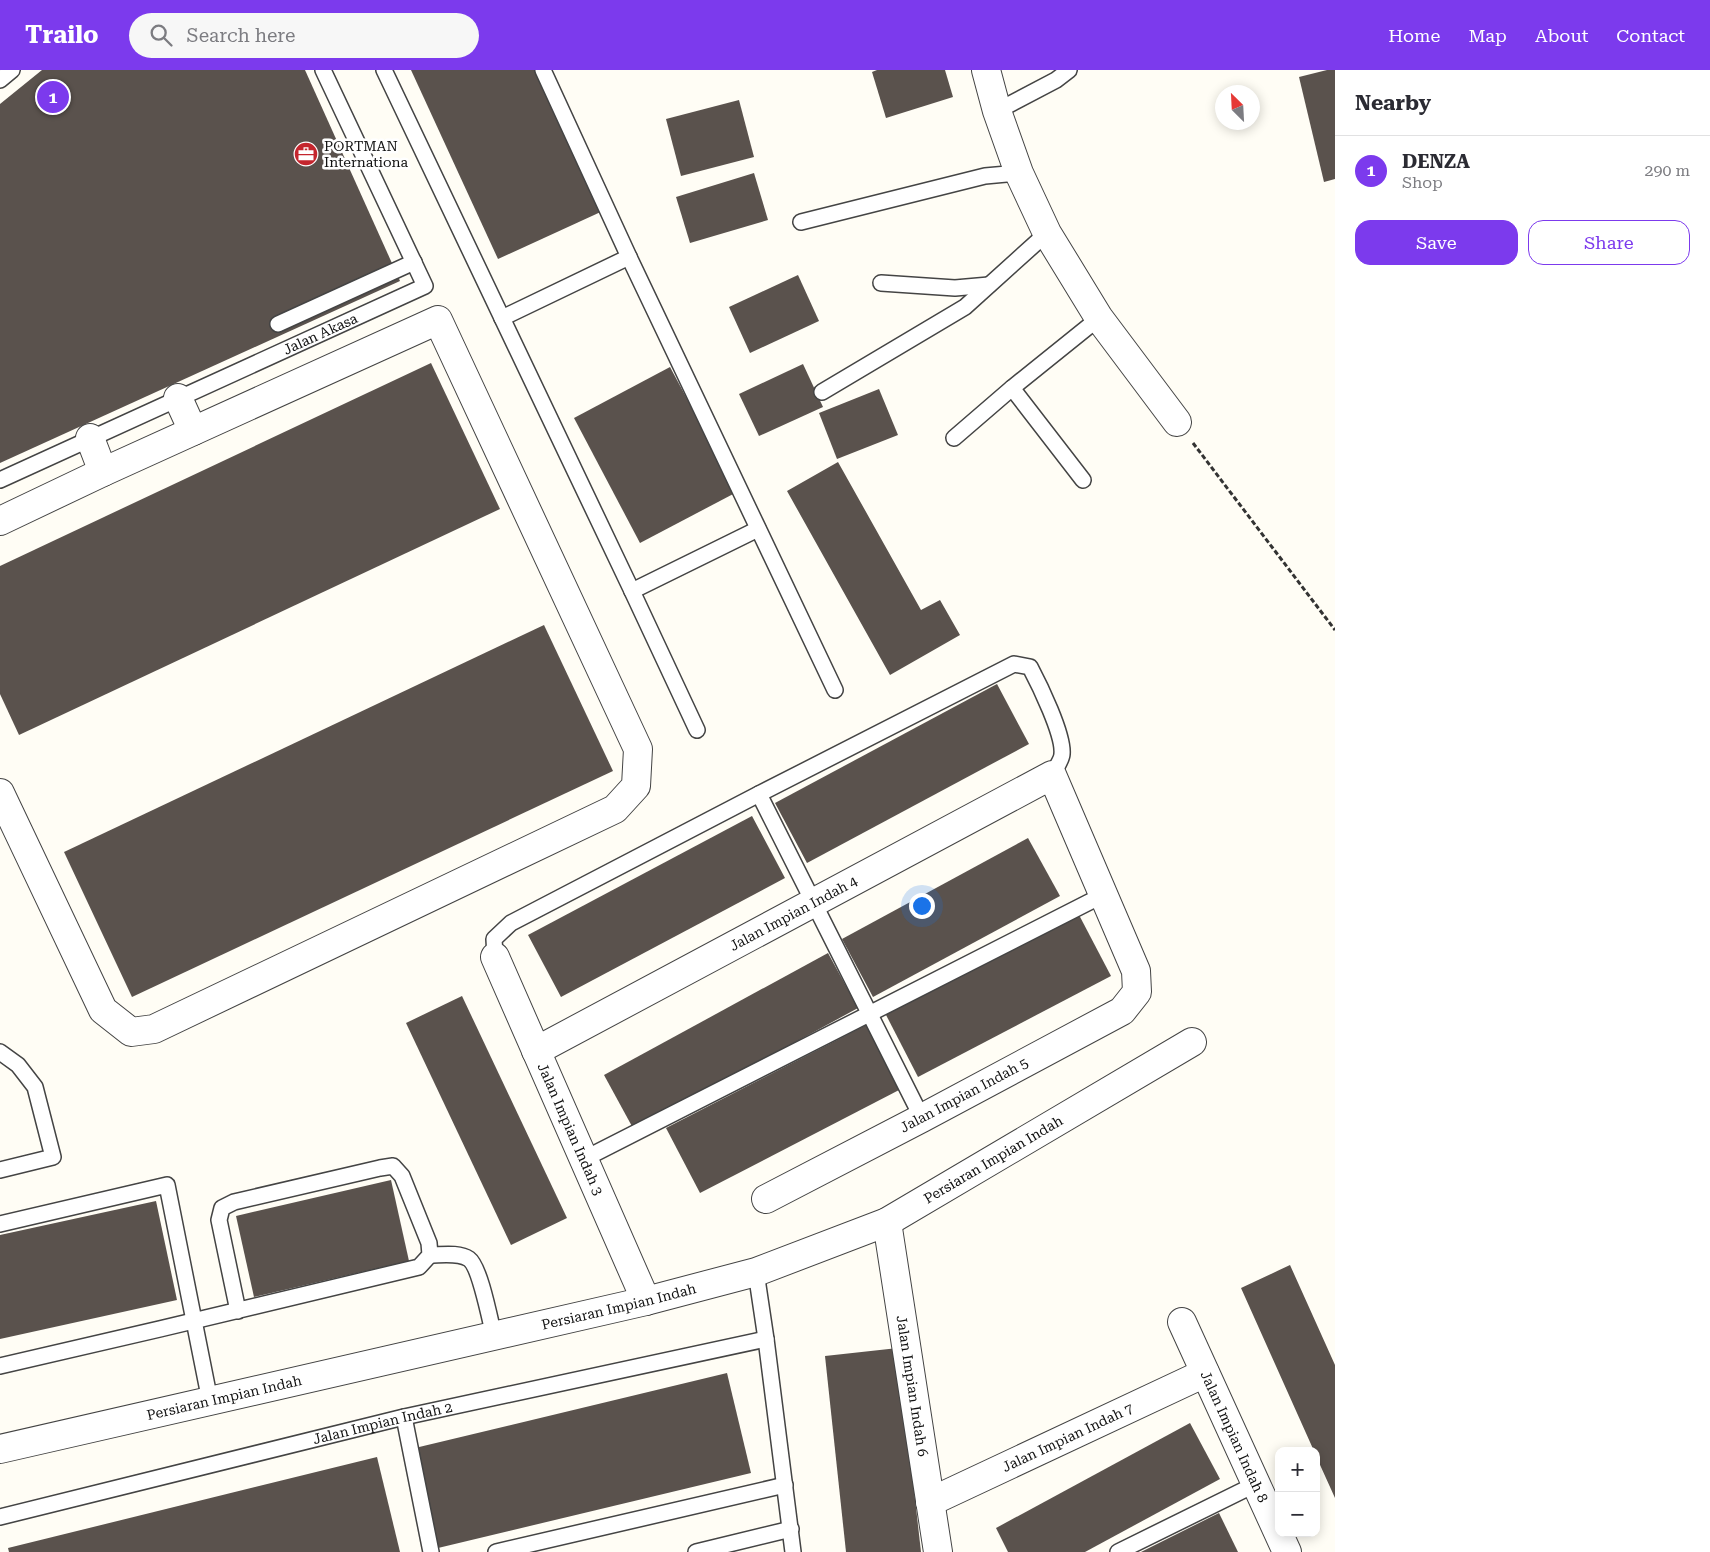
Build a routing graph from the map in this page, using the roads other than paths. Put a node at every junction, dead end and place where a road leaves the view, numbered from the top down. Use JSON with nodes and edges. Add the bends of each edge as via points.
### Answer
{"nodes":[{"id":1,"x":323,"y":70,"type":"edge"},
{"id":2,"x":384,"y":70,"type":"edge"},
{"id":3,"x":543,"y":70,"type":"edge"},
{"id":4,"x":986,"y":70,"type":"edge"},
{"id":5,"x":1069,"y":70,"type":"edge"},
{"id":6,"x":997,"y":111,"type":"junction"},
{"id":7,"x":1019,"y":173,"type":"junction"},
{"id":8,"x":801,"y":222,"type":"dead end"},
{"id":9,"x":1047,"y":233,"type":"junction"},
{"id":10,"x":629,"y":258,"type":"junction"},
{"id":11,"x":414,"y":262,"type":"junction"},
{"id":12,"x":881,"y":283,"type":"dead end"},
{"id":13,"x":989,"y":285,"type":"junction"},
{"id":14,"x":502,"y":318,"type":"junction"},
{"id":15,"x":1099,"y":318,"type":"junction"},
{"id":16,"x":278,"y":324,"type":"dead end"},
{"id":17,"x":1012,"y":388,"type":"junction"},
{"id":18,"x":822,"y":392,"type":"dead end"},
{"id":19,"x":178,"y":398,"type":"junction"},
{"id":20,"x":1177,"y":422,"type":"road end"},
{"id":21,"x":193,"y":431,"type":"junction"},
{"id":22,"x":90,"y":438,"type":"junction"},
{"id":23,"x":954,"y":438,"type":"dead end"},
{"id":24,"x":103,"y":472,"type":"junction"},
{"id":25,"x":0,"y":480,"type":"edge"},
{"id":26,"x":1083,"y":480,"type":"dead end"},
{"id":27,"x":0,"y":521,"type":"edge"},
{"id":28,"x":758,"y":529,"type":"junction"},
{"id":29,"x":632,"y":591,"type":"junction"},
{"id":30,"x":834,"y":690,"type":"dead end"},
{"id":31,"x":696,"y":730,"type":"dead end"},
{"id":32,"x":1052,"y":775,"type":"junction"},
{"id":33,"x":0,"y":794,"type":"edge"},
{"id":34,"x":759,"y":794,"type":"junction"},
{"id":35,"x":1103,"y":896,"type":"junction"},
{"id":36,"x":813,"y":902,"type":"junction"},
{"id":37,"x":495,"y":957,"type":"joint"},
{"id":38,"x":869,"y":1014,"type":"junction"},
{"id":39,"x":1192,"y":1042,"type":"dead end"},
{"id":40,"x":536,"y":1051,"type":"junction"},
{"id":41,"x":0,"y":1052,"type":"edge"},
{"id":42,"x":922,"y":1118,"type":"junction"},
{"id":43,"x":584,"y":1159,"type":"junction"},
{"id":44,"x":0,"y":1170,"type":"edge"},
{"id":45,"x":766,"y":1199,"type":"dead end"},
{"id":46,"x":887,"y":1222,"type":"junction"},
{"id":47,"x":0,"y":1224,"type":"edge"},
{"id":48,"x":430,"y":1255,"type":"junction"},
{"id":49,"x":756,"y":1272,"type":"junction"},
{"id":50,"x":646,"y":1301,"type":"junction"},
{"id":51,"x":238,"y":1311,"type":"junction"},
{"id":52,"x":194,"y":1321,"type":"junction"},
{"id":53,"x":1182,"y":1322,"type":"dead end"},
{"id":54,"x":494,"y":1336,"type":"junction"},
{"id":55,"x":766,"y":1339,"type":"junction"},
{"id":56,"x":0,"y":1366,"type":"edge"},
{"id":57,"x":1205,"y":1373,"type":"junction"},
{"id":58,"x":210,"y":1400,"type":"junction"},
{"id":59,"x":404,"y":1417,"type":"junction"},
{"id":60,"x":0,"y":1449,"type":"edge"},
{"id":61,"x":1256,"y":1484,"type":"junction"},
{"id":62,"x":785,"y":1485,"type":"junction"},
{"id":63,"x":930,"y":1502,"type":"junction"},
{"id":64,"x":0,"y":1517,"type":"edge"},
{"id":65,"x":791,"y":1529,"type":"junction"},
{"id":66,"x":431,"y":1552,"type":"edge"},
{"id":67,"x":496,"y":1552,"type":"edge"},
{"id":68,"x":696,"y":1552,"type":"edge"},
{"id":69,"x":793,"y":1552,"type":"edge"},
{"id":70,"x":938,"y":1552,"type":"edge"},
{"id":71,"x":1118,"y":1552,"type":"edge"},
{"id":72,"x":1287,"y":1552,"type":"edge"}],
"edges":[{"from":1,"to":11,"type":"lane","name":"Jalan Akasa"},
{"from":2,"to":14,"type":"lane"},
{"from":3,"to":10,"type":"lane"},
{"from":4,"to":6,"type":"street"},
{"from":5,"to":6,"type":"lane"},
{"from":6,"to":7,"type":"street"},
{"from":7,"to":8,"type":"lane","via":[[985,176]]},
{"from":7,"to":9,"type":"street"},
{"from":9,"to":13,"type":"lane"},
{"from":9,"to":15,"type":"street"},
{"from":10,"to":14,"type":"lane"},
{"from":10,"to":28,"type":"lane"},
{"from":11,"to":16,"type":"lane"},
{"from":11,"to":19,"type":"lane","name":"Jalan Akasa","via":[[425,286]]},
{"from":12,"to":13,"type":"lane","via":[[955,288]]},
{"from":13,"to":18,"type":"lane","via":[[965,307]]},
{"from":14,"to":29,"type":"lane"},
{"from":15,"to":17,"type":"lane"},
{"from":15,"to":20,"type":"street"},
{"from":17,"to":23,"type":"lane"},
{"from":17,"to":26,"type":"lane"},
{"from":19,"to":21,"type":"street"},
{"from":19,"to":22,"type":"lane","name":"Jalan Akasa"},
{"from":21,"to":24,"type":"street"},
{"from":21,"to":33,"type":"street","via":[[438,320],[638,749],[636,786],[614,809],[154,1029],[131,1032],[103,1010]]},
{"from":22,"to":24,"type":"street"},
{"from":22,"to":25,"type":"lane","name":"Jalan Akasa"},
{"from":24,"to":27,"type":"street"},
{"from":28,"to":29,"type":"lane"},
{"from":28,"to":30,"type":"lane"},
{"from":29,"to":31,"type":"lane"},
{"from":32,"to":34,"type":"lane","via":[[1062,754],[1060,736],[1030,667],[1014,664]]},
{"from":32,"to":35,"type":"street"},
{"from":32,"to":36,"type":"street","name":"Jalan Impian Indah 4"},
{"from":34,"to":36,"type":"lane"},
{"from":34,"to":37,"type":"lane","via":[[511,923],[494,939]]},
{"from":35,"to":38,"type":"lane"},
{"from":35,"to":42,"type":"street","name":"Jalan Impian Indah 5","via":[[1136,971],[1137,992],[1122,1011]]},
{"from":36,"to":38,"type":"lane"},
{"from":36,"to":40,"type":"street","name":"Jalan Impian Indah 4"},
{"from":37,"to":40,"type":"street","name":"Jalan Impian Indah 3"},
{"from":38,"to":42,"type":"lane"},
{"from":38,"to":43,"type":"lane"},
{"from":39,"to":46,"type":"street","name":"Persiaran Impian Indah"},
{"from":40,"to":43,"type":"street","name":"Jalan Impian Indah 3"},
{"from":41,"to":44,"type":"lane","via":[[18,1065],[35,1087],[53,1157]]},
{"from":42,"to":45,"type":"street","name":"Jalan Impian Indah 5"},
{"from":43,"to":50,"type":"street","name":"Jalan Impian Indah 3"},
{"from":46,"to":49,"type":"street","name":"Persiaran Impian Indah"},
{"from":46,"to":63,"type":"street","name":"Jalan Impian Indah 6"},
{"from":47,"to":52,"type":"lane","via":[[167,1185]]},
{"from":48,"to":51,"type":"lane","via":[[419,1267]]},
{"from":48,"to":51,"type":"lane","via":[[429,1243],[402,1176],[393,1166],[234,1202],[222,1208],[219,1220]]},
{"from":48,"to":54,"type":"lane","via":[[460,1255],[469,1259],[478,1272]]},
{"from":49,"to":50,"type":"street","name":"Persiaran Impian Indah"},
{"from":49,"to":55,"type":"lane"},
{"from":50,"to":54,"type":"street","name":"Persiaran Impian Indah"},
{"from":51,"to":52,"type":"lane"},
{"from":52,"to":56,"type":"lane"},
{"from":52,"to":58,"type":"lane"},
{"from":53,"to":57,"type":"street","name":"Jalan Impian Indah 8"},
{"from":54,"to":58,"type":"street","name":"Persiaran Impian Indah"},
{"from":55,"to":59,"type":"lane","name":"Jalan Impian Indah 2"},
{"from":55,"to":62,"type":"lane"},
{"from":57,"to":61,"type":"street","name":"Jalan Impian Indah 8"},
{"from":57,"to":63,"type":"street","name":"Jalan Impian Indah 7"},
{"from":58,"to":60,"type":"street","name":"Persiaran Impian Indah"},
{"from":59,"to":64,"type":"lane","name":"Jalan Impian Indah 2"},
{"from":59,"to":66,"type":"lane"},
{"from":61,"to":71,"type":"lane"},
{"from":61,"to":72,"type":"street","name":"Jalan Impian Indah 8"},
{"from":62,"to":65,"type":"lane"},
{"from":62,"to":67,"type":"lane"},
{"from":63,"to":70,"type":"street","name":"Jalan Impian Indah 6"},
{"from":65,"to":68,"type":"lane"},
{"from":65,"to":69,"type":"lane"}]}
